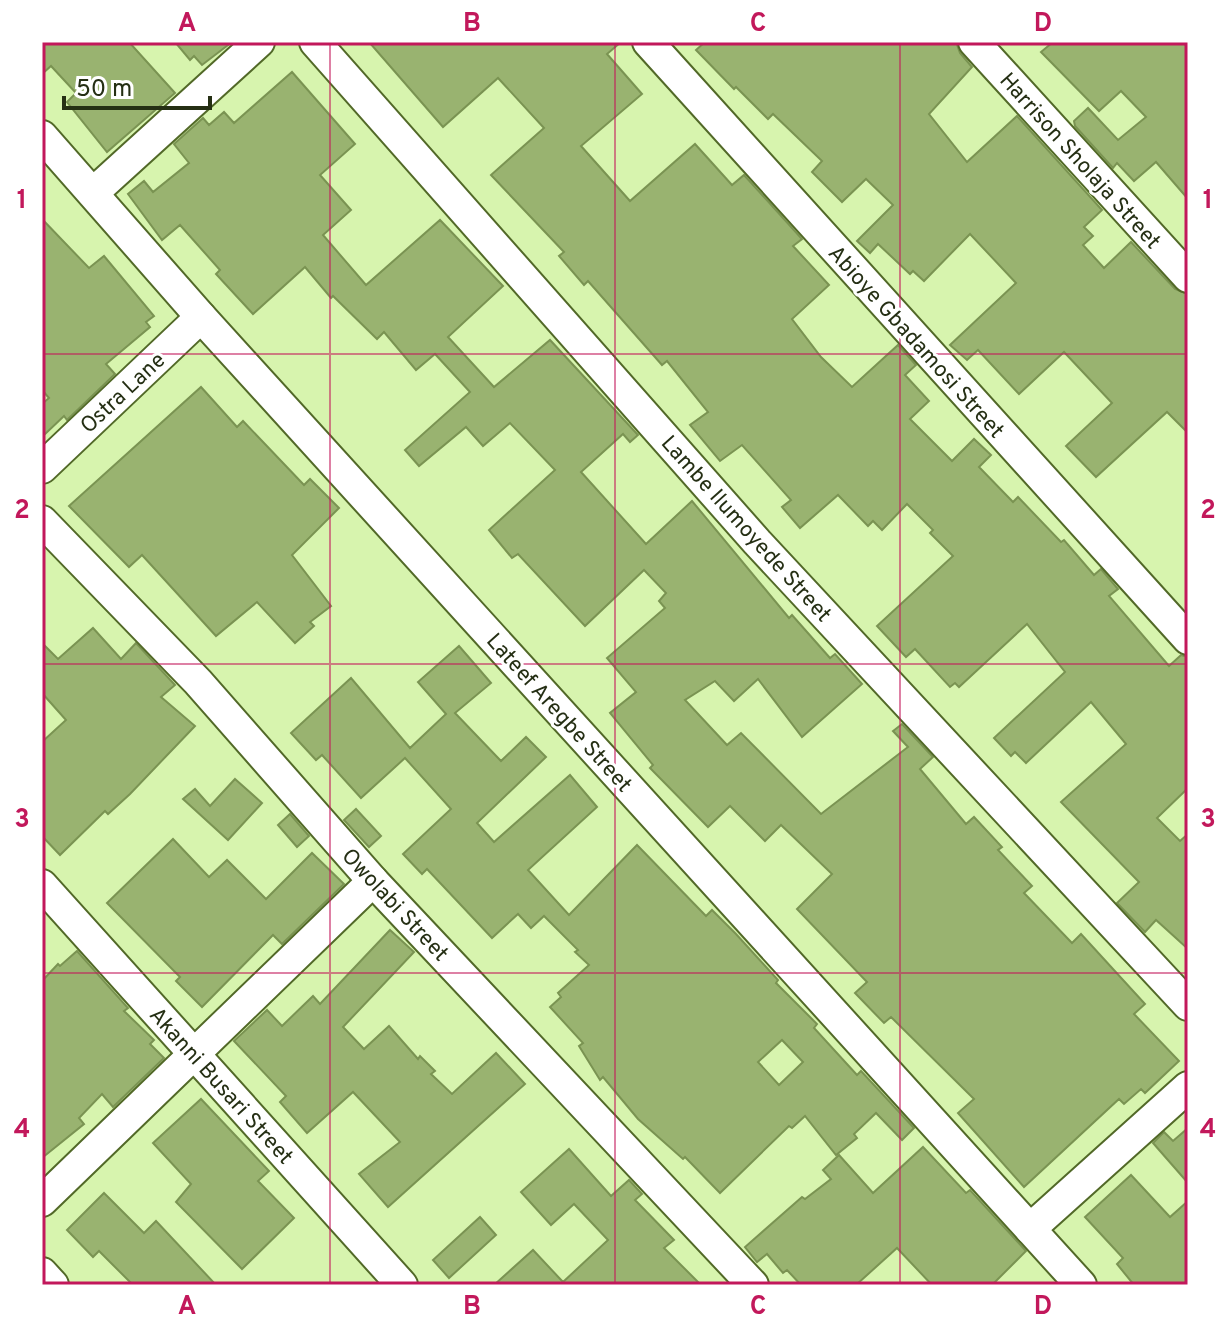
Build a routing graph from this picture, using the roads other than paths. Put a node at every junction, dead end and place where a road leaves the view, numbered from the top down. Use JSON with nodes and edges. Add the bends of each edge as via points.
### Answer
{"nodes":[{"id":1,"x":259,"y":42,"type":"edge"},
{"id":2,"x":315,"y":42,"type":"edge"},
{"id":3,"x":648,"y":42,"type":"edge"},
{"id":4,"x":974,"y":42,"type":"edge"},
{"id":5,"x":42,"y":136,"type":"edge"},
{"id":6,"x":93,"y":193,"type":"junction"},
{"id":7,"x":1188,"y":277,"type":"edge"},
{"id":8,"x":201,"y":317,"type":"junction"},
{"id":9,"x":42,"y":468,"type":"edge"},
{"id":10,"x":42,"y":521,"type":"edge"},
{"id":11,"x":1188,"y":639,"type":"edge"},
{"id":12,"x":373,"y":881,"type":"junction"},
{"id":13,"x":42,"y":885,"type":"edge"},
{"id":14,"x":1188,"y":1005,"type":"edge"},
{"id":15,"x":195,"y":1055,"type":"junction"},
{"id":16,"x":1188,"y":1087,"type":"edge"},
{"id":17,"x":42,"y":1201,"type":"edge"},
{"id":18,"x":1030,"y":1229,"type":"junction"},
{"id":19,"x":42,"y":1273,"type":"edge"},
{"id":20,"x":742,"y":1281,"type":"edge"},
{"id":21,"x":53,"y":1285,"type":"edge"},
{"id":22,"x":402,"y":1285,"type":"edge"},
{"id":23,"x":1081,"y":1285,"type":"edge"}],
"edges":[{"from":1,"to":6,"type":"street"},
{"from":2,"to":14,"type":"street","name":"Lambe Ilumoyede Street","via":[[757,542]]},
{"from":3,"to":11,"type":"street","name":"Abioye Gbadamosi Street"},
{"from":4,"to":7,"type":"street","name":"Harrison Sholaja Street"},
{"from":5,"to":6,"type":"street","name":"Lateef Aregbe Street"},
{"from":6,"to":8,"type":"street","name":"Lateef Aregbe Street"},
{"from":8,"to":9,"type":"street","name":"Ostra Lane"},
{"from":8,"to":18,"type":"street","name":"Lateef Aregbe Street"},
{"from":10,"to":12,"type":"street","name":"Owolabi Street","via":[[198,682]]},
{"from":12,"to":15,"type":"street"},
{"from":12,"to":20,"type":"street","name":"Owolabi Street"},
{"from":13,"to":15,"type":"street","name":"Akanni Busari Street"},
{"from":15,"to":17,"type":"street"},
{"from":15,"to":22,"type":"street","name":"Akanni Busari Street"},
{"from":16,"to":18,"type":"street"},
{"from":18,"to":23,"type":"street","name":"Lateef Aregbe Street"},
{"from":19,"to":21,"type":"street"}]}
